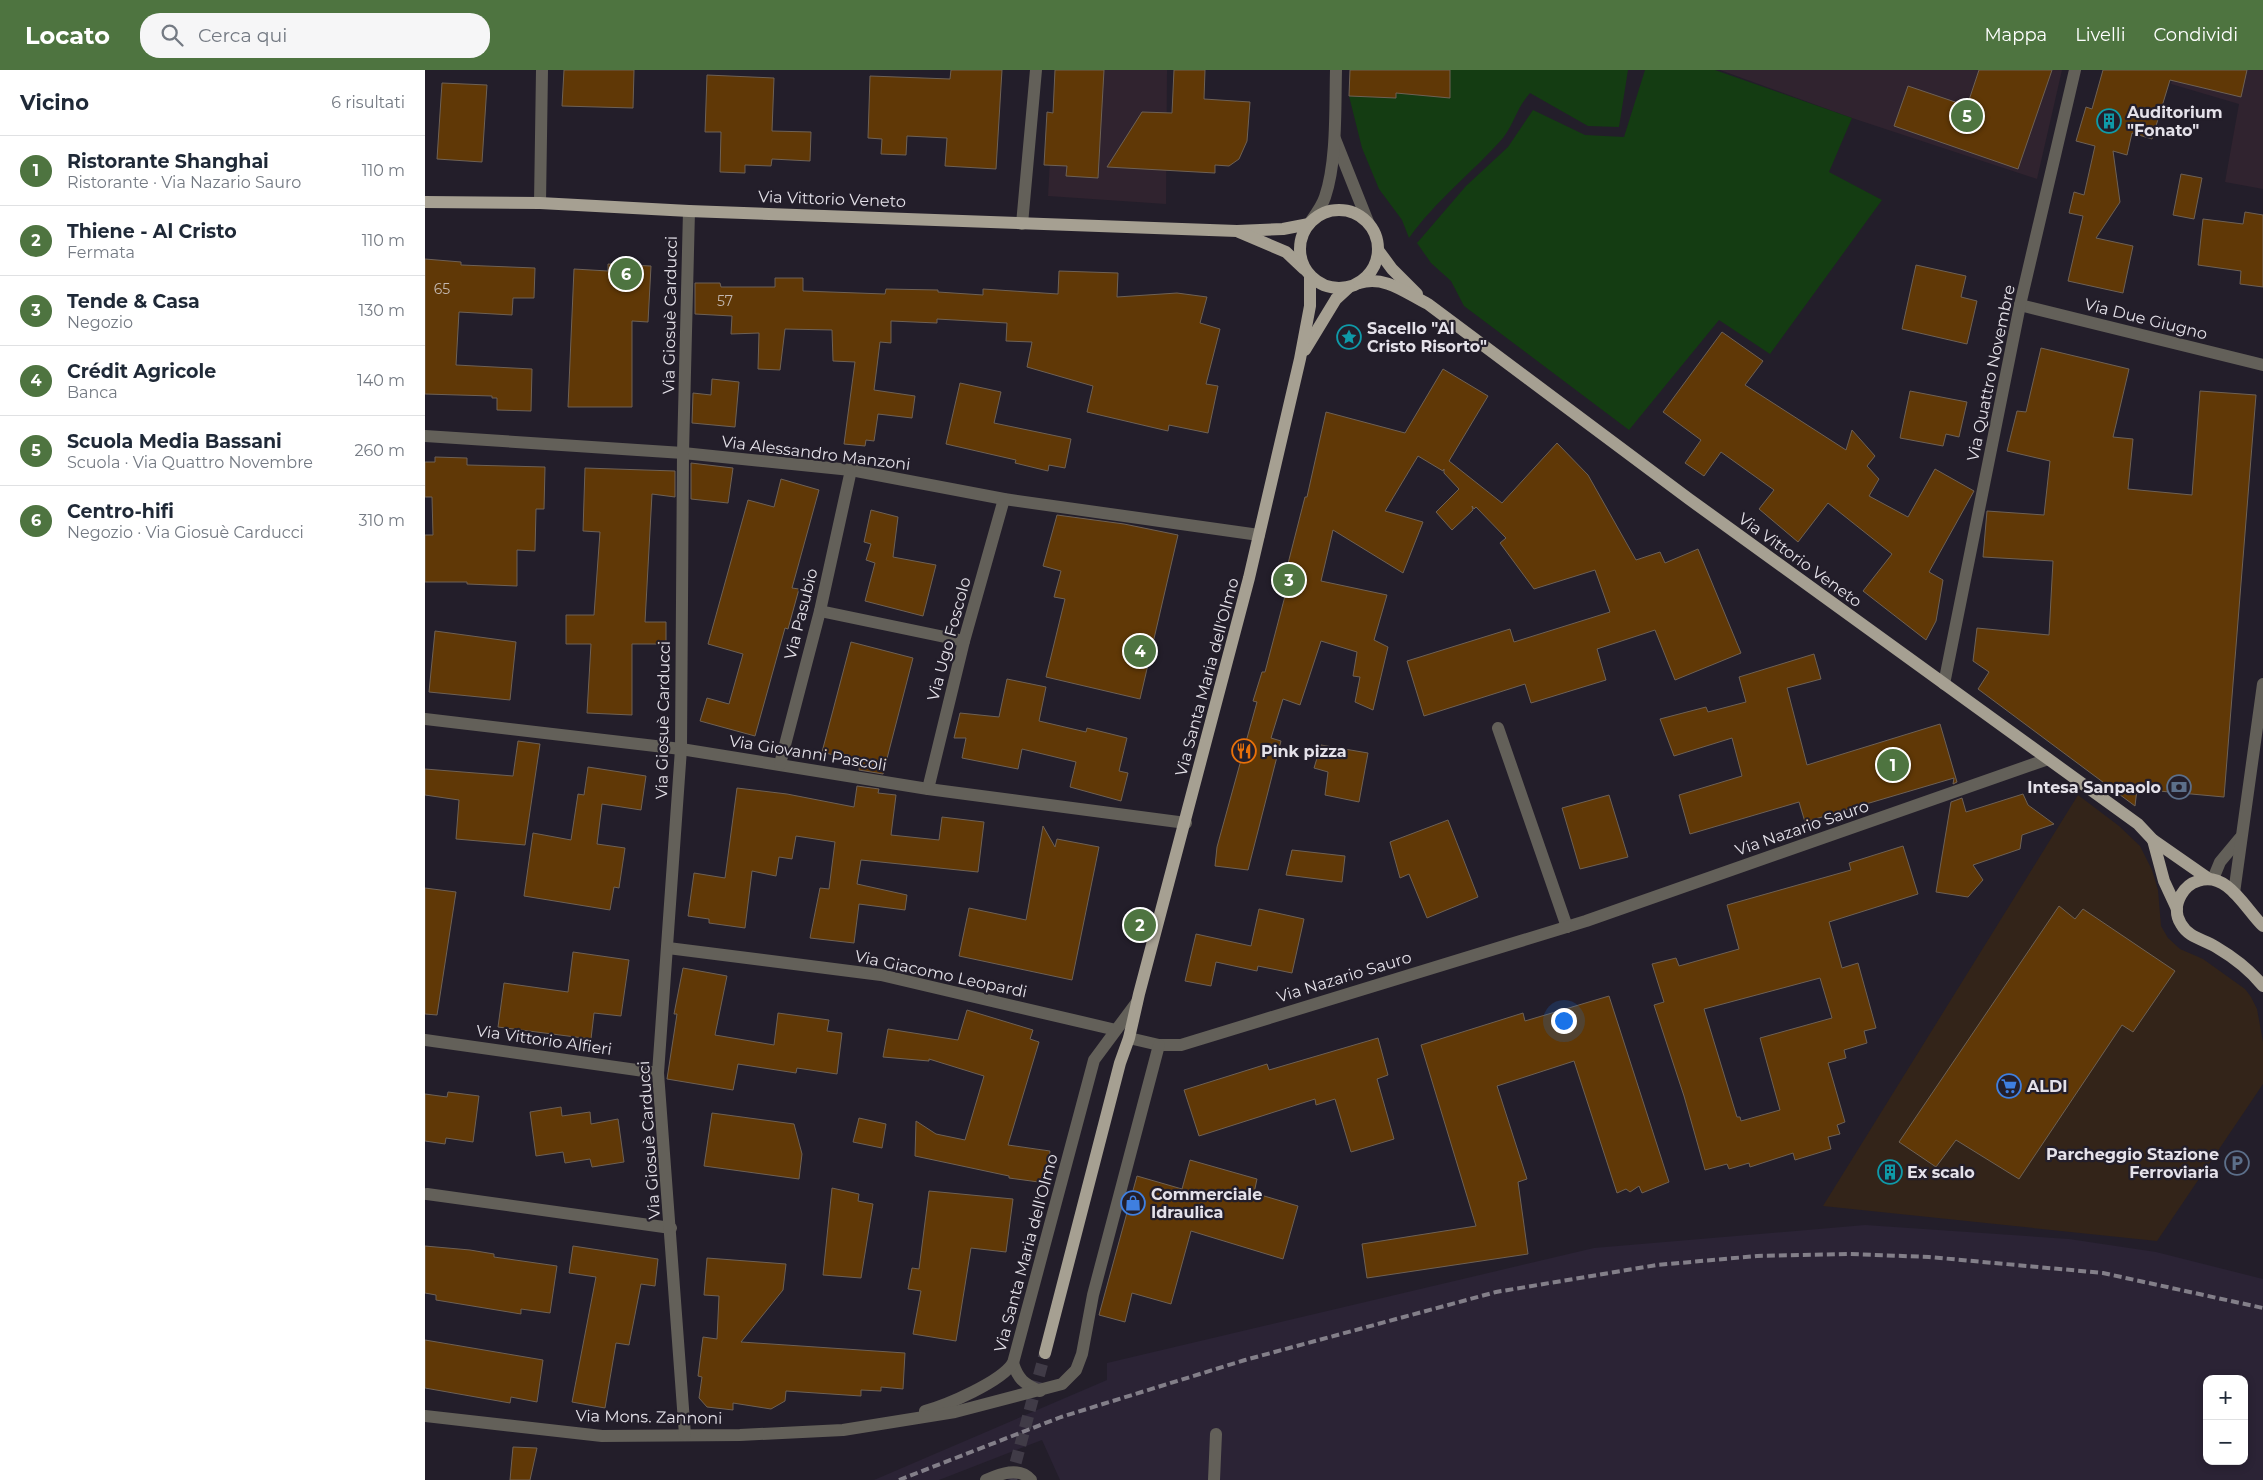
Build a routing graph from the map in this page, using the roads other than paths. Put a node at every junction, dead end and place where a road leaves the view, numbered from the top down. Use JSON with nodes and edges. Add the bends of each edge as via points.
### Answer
{"nodes":[{"id":1,"x":542,"y":70,"type":"edge"},
{"id":2,"x":1036,"y":70,"type":"edge"},
{"id":3,"x":1336,"y":70,"type":"edge"},
{"id":4,"x":2075,"y":70,"type":"edge"},
{"id":5,"x":1334,"y":137,"type":"junction"},
{"id":6,"x":425,"y":202,"type":"edge"},
{"id":7,"x":539,"y":203,"type":"junction"},
{"id":8,"x":689,"y":211,"type":"junction"},
{"id":9,"x":1368,"y":222,"type":"junction"},
{"id":10,"x":1310,"y":223,"type":"junction"},
{"id":11,"x":1022,"y":224,"type":"junction"},
{"id":12,"x":1237,"y":231,"type":"junction"},
{"id":13,"x":1378,"y":250,"type":"junction"},
{"id":14,"x":1308,"y":274,"type":"junction"},
{"id":15,"x":1354,"y":285,"type":"junction"},
{"id":16,"x":1428,"y":304,"type":"junction"},
{"id":17,"x":2021,"y":305,"type":"junction"},
{"id":18,"x":1300,"y":359,"type":"junction"},
{"id":19,"x":2263,"y":365,"type":"edge"},
{"id":20,"x":425,"y":436,"type":"edge"},
{"id":21,"x":683,"y":453,"type":"junction"},
{"id":22,"x":851,"y":470,"type":"junction"},
{"id":23,"x":1004,"y":499,"type":"junction"},
{"id":24,"x":1259,"y":535,"type":"junction"},
{"id":25,"x":820,"y":611,"type":"junction"},
{"id":26,"x":964,"y":641,"type":"junction"},
{"id":27,"x":1944,"y":684,"type":"junction"},
{"id":28,"x":2263,"y":684,"type":"edge"},
{"id":29,"x":425,"y":719,"type":"edge"},
{"id":30,"x":1498,"y":728,"type":"dead end"},
{"id":31,"x":681,"y":749,"type":"junction"},
{"id":32,"x":2048,"y":759,"type":"junction"},
{"id":33,"x":780,"y":764,"type":"junction"},
{"id":34,"x":929,"y":789,"type":"junction"},
{"id":35,"x":1186,"y":823,"type":"junction"},
{"id":36,"x":2240,"y":838,"type":"junction"},
{"id":37,"x":2153,"y":840,"type":"junction"},
{"id":38,"x":2211,"y":879,"type":"junction"},
{"id":39,"x":2234,"y":892,"type":"junction"},
{"id":40,"x":2177,"y":909,"type":"junction"},
{"id":41,"x":2263,"y":926,"type":"edge"},
{"id":42,"x":1567,"y":927,"type":"junction"},
{"id":43,"x":668,"y":948,"type":"junction"},
{"id":44,"x":2263,"y":986,"type":"edge"},
{"id":45,"x":1137,"y":1002,"type":"junction"},
{"id":46,"x":1116,"y":1030,"type":"junction"},
{"id":47,"x":1129,"y":1038,"type":"junction"},
{"id":48,"x":425,"y":1040,"type":"edge"},
{"id":49,"x":1159,"y":1045,"type":"junction"},
{"id":50,"x":658,"y":1073,"type":"junction"},
{"id":51,"x":427,"y":1194,"type":"dead end"},
{"id":52,"x":671,"y":1228,"type":"junction"},
{"id":53,"x":1045,"y":1353,"type":"tunnel mouth"},
{"id":54,"x":1013,"y":1363,"type":"junction"},
{"id":55,"x":1040,"y":1392,"type":"junction"},
{"id":56,"x":425,"y":1416,"type":"edge"},
{"id":57,"x":843,"y":1430,"type":"junction"},
{"id":58,"x":1216,"y":1434,"type":"dead end"},
{"id":59,"x":685,"y":1435,"type":"junction"},
{"id":60,"x":986,"y":1480,"type":"edge"},
{"id":61,"x":1031,"y":1480,"type":"edge"},
{"id":62,"x":1214,"y":1480,"type":"edge"}],
"edges":[{"from":1,"to":7,"type":"street"},
{"from":2,"to":11,"type":"street"},
{"from":3,"to":5,"type":"street"},
{"from":4,"to":17,"type":"street","name":"Via Quattro Novembre"},
{"from":5,"to":9,"type":"street"},
{"from":5,"to":10,"type":"street","via":[[1328,187]]},
{"from":6,"to":7,"type":"main road","name":"Via Vittorio Veneto"},
{"from":7,"to":8,"type":"main road","name":"Via Vittorio Veneto"},
{"from":8,"to":11,"type":"main road","name":"Via Vittorio Veneto"},
{"from":8,"to":21,"type":"street","name":"Via Giosuè Carducci"},
{"from":9,"to":10,"type":"main road","via":[[1339,210],[1324,213]]},
{"from":9,"to":13,"type":"main road"},
{"from":10,"to":12,"type":"main road","name":"Via Vittorio Veneto","via":[[1283,229]]},
{"from":10,"to":14,"type":"main road","via":[[1302,235],[1300,247]]},
{"from":11,"to":12,"type":"main road","name":"Via Vittorio Veneto"},
{"from":12,"to":14,"type":"main road","name":"Via Vittorio Veneto","via":[[1286,252]]},
{"from":13,"to":15,"type":"main road","via":[[1373,268]]},
{"from":13,"to":16,"type":"main road","name":"Via Vittorio Veneto","via":[[1392,269]]},
{"from":14,"to":15,"type":"main road","via":[[1331,288]]},
{"from":14,"to":18,"type":"main road","name":"Via Santa Maria dell'Olmo","via":[[1310,306]]},
{"from":15,"to":16,"type":"main road","name":"Via Vittorio Veneto","via":[[1371,279],[1384,281]]},
{"from":15,"to":18,"type":"main road","name":"Via Santa Maria dell'Olmo","via":[[1335,299]]},
{"from":16,"to":27,"type":"main road","name":"Via Vittorio Veneto"},
{"from":17,"to":19,"type":"street","name":"Via Due Giugno"},
{"from":17,"to":27,"type":"street","name":"Via Quattro Novembre"},
{"from":18,"to":24,"type":"main road","name":"Via Santa Maria dell'Olmo"},
{"from":20,"to":21,"type":"street","name":"Via Alessandro Manzoni"},
{"from":21,"to":22,"type":"street","name":"Via Alessandro Manzoni"},
{"from":21,"to":31,"type":"street","name":"Via Giosuè Carducci"},
{"from":22,"to":23,"type":"street","name":"Via Alessandro Manzoni"},
{"from":22,"to":25,"type":"street","name":"Via Pasubio"},
{"from":23,"to":24,"type":"street","name":"Via Alessandro Manzoni"},
{"from":23,"to":26,"type":"street","name":"Via Ugo Foscolo"},
{"from":24,"to":35,"type":"main road","name":"Via Santa Maria dell'Olmo"},
{"from":25,"to":26,"type":"street"},
{"from":25,"to":33,"type":"street","name":"Via Pasubio"},
{"from":26,"to":34,"type":"street","name":"Via Ugo Foscolo"},
{"from":27,"to":32,"type":"main road","name":"Via Vittorio Veneto"},
{"from":28,"to":36,"type":"street"},
{"from":29,"to":31,"type":"street","name":"Via Giovanni Pascoli"},
{"from":30,"to":42,"type":"street"},
{"from":31,"to":33,"type":"street","name":"Via Giovanni Pascoli"},
{"from":31,"to":43,"type":"street","name":"Via Giosuè Carducci"},
{"from":32,"to":37,"type":"main road","name":"Via Vittorio Veneto","via":[[2138,824]]},
{"from":32,"to":42,"type":"street","name":"Via Nazario Sauro"},
{"from":33,"to":34,"type":"street","name":"Via Giovanni Pascoli"},
{"from":34,"to":35,"type":"street","name":"Via Giovanni Pascoli"},
{"from":35,"to":45,"type":"main road","name":"Via Santa Maria dell'Olmo"},
{"from":36,"to":38,"type":"street","via":[[2219,862]]},
{"from":36,"to":39,"type":"street"},
{"from":37,"to":38,"type":"main road","name":"Via Vittorio Veneto"},
{"from":37,"to":40,"type":"main road","name":"Via Vittorio Veneto"},
{"from":38,"to":39,"type":"main road","name":"Via Vittorio Veneto","via":[[2227,885]]},
{"from":38,"to":40,"type":"main road","via":[[2195,882],[2184,890]]},
{"from":39,"to":41,"type":"main road","name":"Via Vittorio Veneto"},
{"from":40,"to":44,"type":"main road","name":"Via Vittorio Veneto","via":[[2185,931],[2215,946]]},
{"from":42,"to":49,"type":"street","name":"Via Nazario Sauro","via":[[1181,1045]]},
{"from":43,"to":46,"type":"street","name":"Via Giacomo Leopardi","via":[[881,975]]},
{"from":43,"to":50,"type":"street","name":"Via Giosuè Carducci"},
{"from":45,"to":46,"type":"street","name":"Via Santa Maria dell'Olmo"},
{"from":45,"to":47,"type":"main road","name":"Via Santa Maria dell'Olmo"},
{"from":46,"to":54,"type":"street","name":"Via Santa Maria dell'Olmo","via":[[1094,1060]]},
{"from":47,"to":49,"type":"street","name":"Via Nazario Sauro"},
{"from":47,"to":53,"type":"main road","name":"Via Santa Maria dell'Olmo"},
{"from":48,"to":50,"type":"street","name":"Via Vittorio Alfieri"},
{"from":49,"to":55,"type":"street","via":[[1076,1370],[1062,1384]]},
{"from":50,"to":52,"type":"street","name":"Via Giosuè Carducci"},
{"from":51,"to":52,"type":"street","name":"Via Giosuè Carducci"},
{"from":52,"to":59,"type":"street","name":"Via Giosuè Carducci"},
{"from":54,"to":55,"type":"street","via":[[1018,1378]]},
{"from":54,"to":57,"type":"street","name":"Via Santa Maria dell'Olmo","via":[[1009,1370],[990,1382],[934,1408]]},
{"from":55,"to":57,"type":"street","via":[[955,1412]]},
{"from":56,"to":59,"type":"street","name":"Via Mons. Zannoni","via":[[602,1436]]},
{"from":57,"to":59,"type":"street","name":"Via Mons. Zannoni"},
{"from":58,"to":62,"type":"street"},
{"from":60,"to":61,"type":"street","via":[[1017,1471]]}]}
